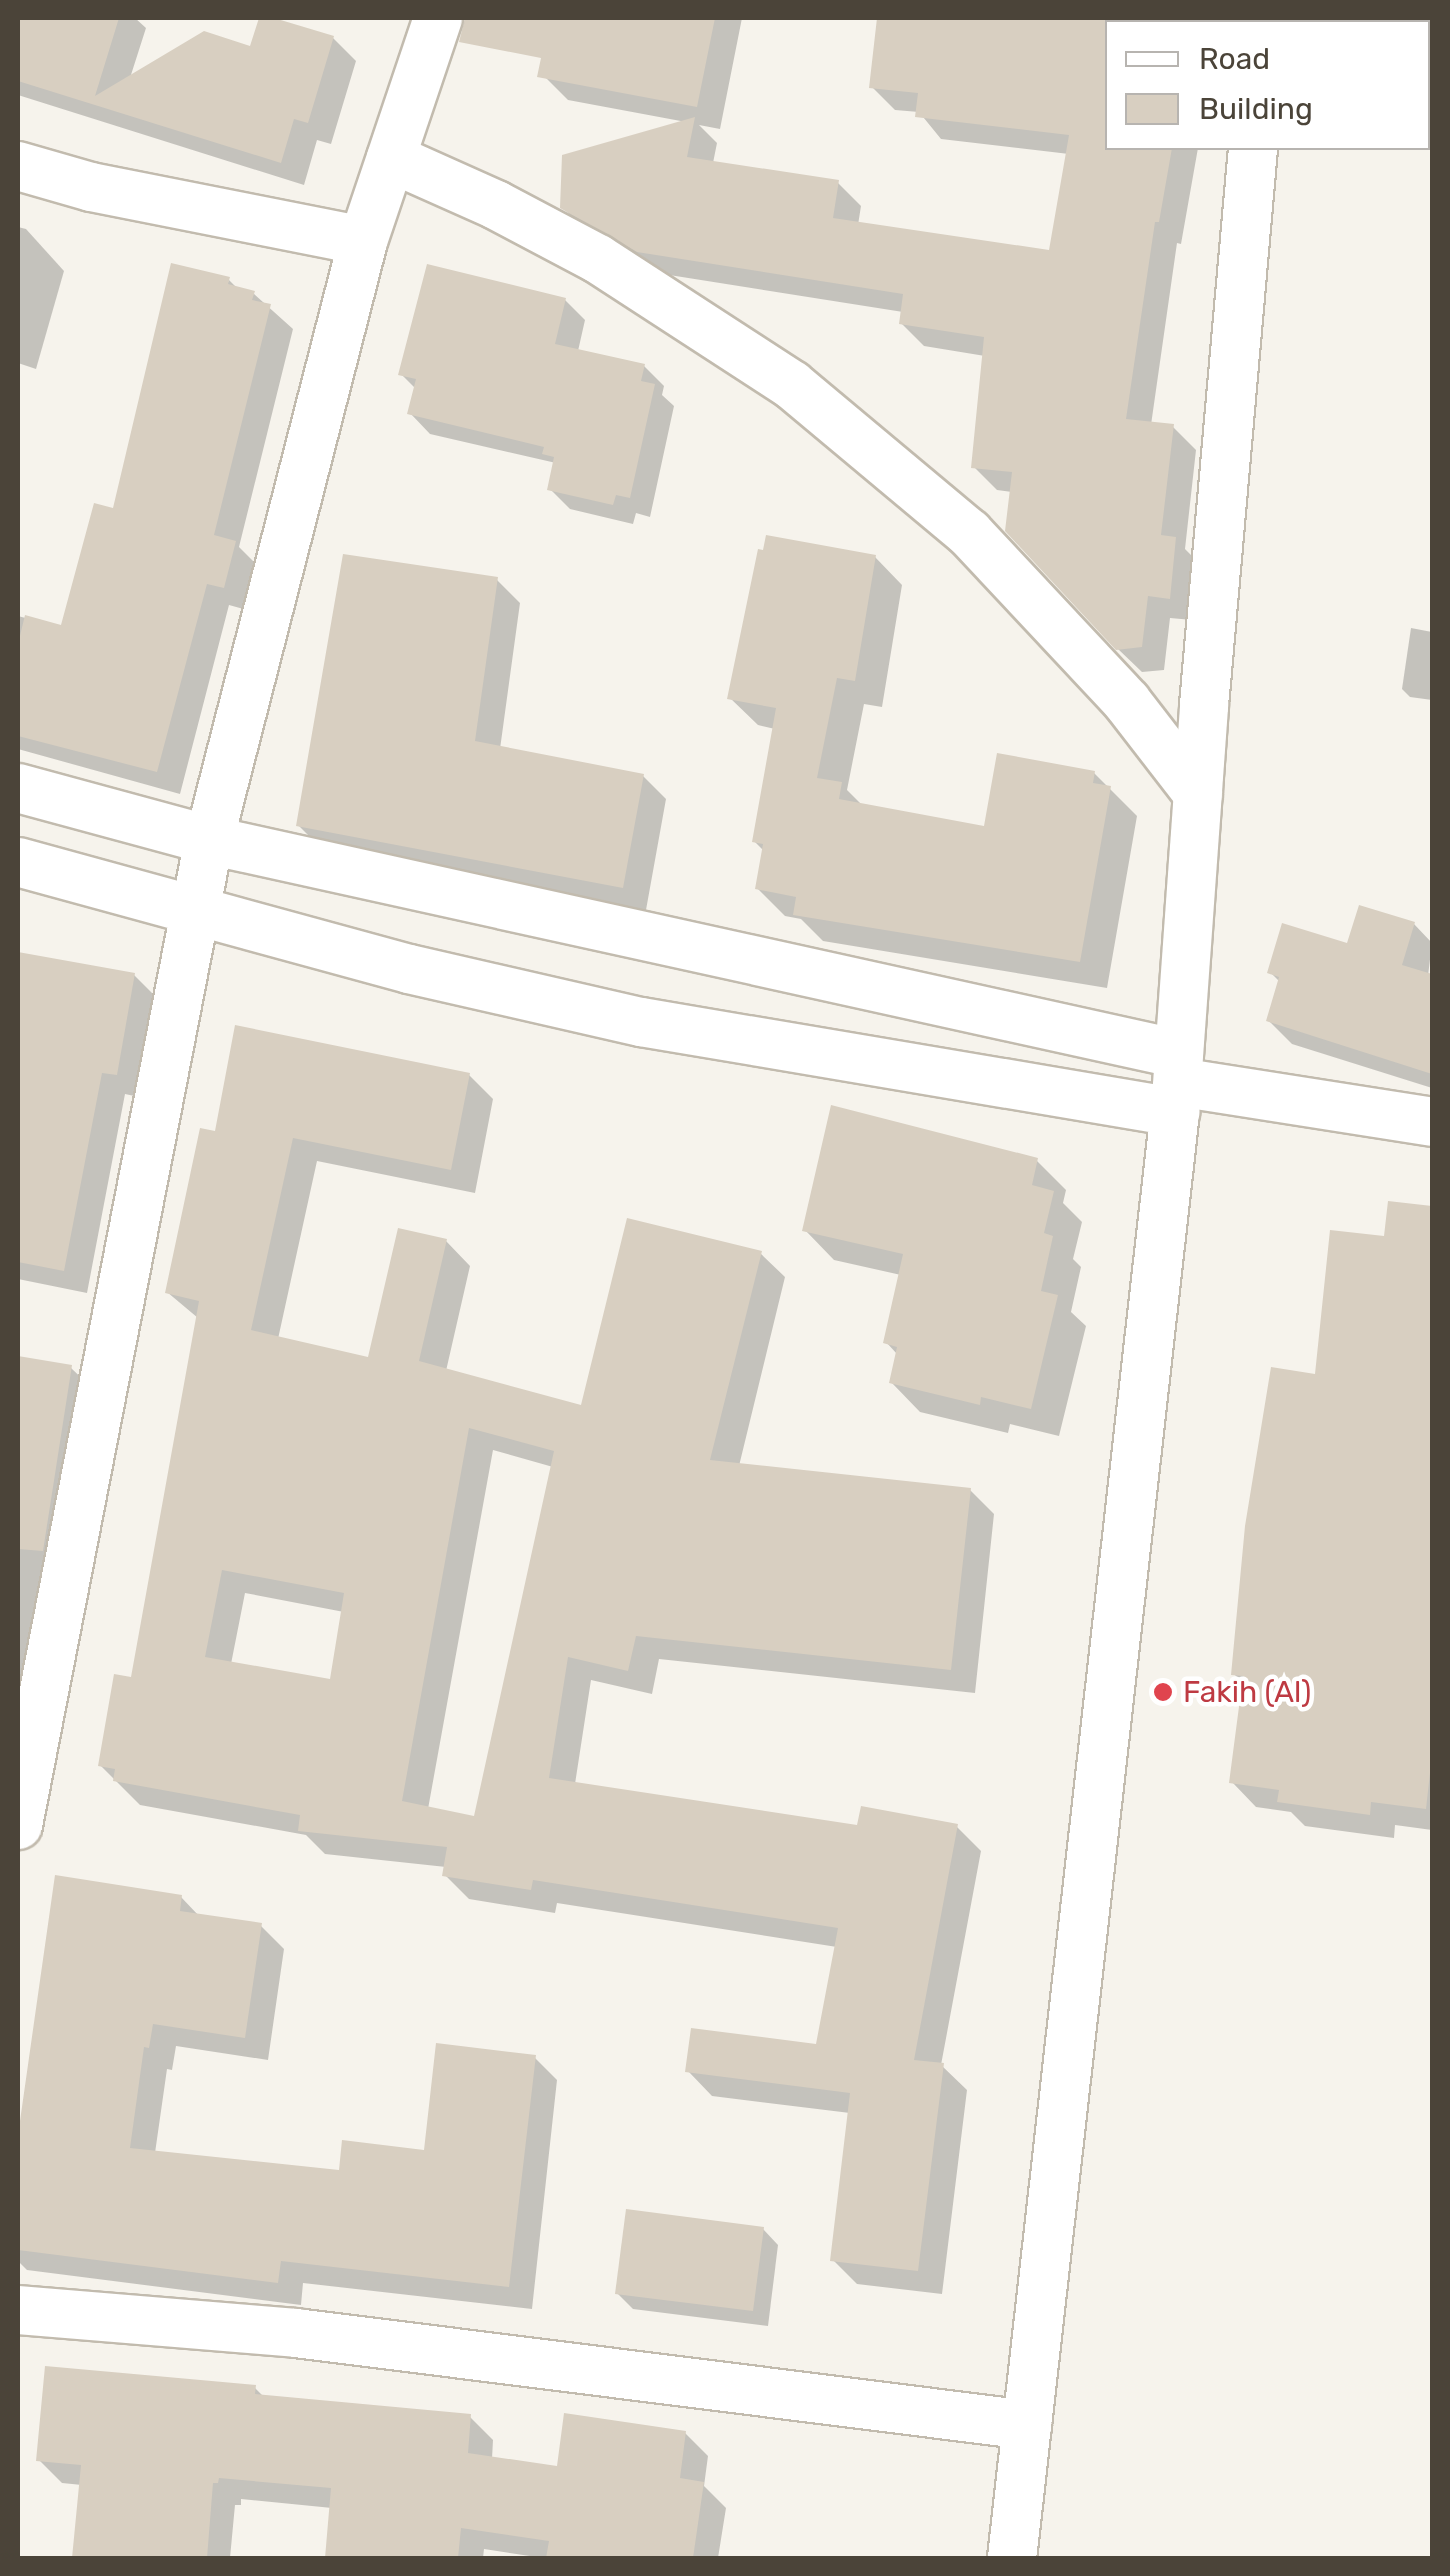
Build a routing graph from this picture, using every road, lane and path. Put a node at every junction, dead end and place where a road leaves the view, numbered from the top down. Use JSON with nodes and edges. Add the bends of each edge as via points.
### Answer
{"nodes":[{"id":1,"x":438,"y":18,"type":"edge"},
{"id":2,"x":1253,"y":150,"type":"edge"},
{"id":3,"x":390,"y":158,"type":"junction"},
{"id":4,"x":18,"y":166,"type":"edge"},
{"id":5,"x":364,"y":241,"type":"junction"},
{"id":6,"x":18,"y":788,"type":"edge"},
{"id":7,"x":1198,"y":794,"type":"junction"},
{"id":8,"x":209,"y":840,"type":"junction"},
{"id":9,"x":18,"y":862,"type":"edge"},
{"id":10,"x":194,"y":910,"type":"junction"},
{"id":11,"x":1177,"y":1082,"type":"junction"},
{"id":12,"x":1432,"y":1122,"type":"edge"},
{"id":13,"x":18,"y":1825,"type":"edge"},
{"id":14,"x":18,"y":2310,"type":"edge"},
{"id":15,"x":1027,"y":2424,"type":"junction"},
{"id":16,"x":1012,"y":2558,"type":"edge"}],
"edges":[{"from":1,"to":3,"type":"street"},
{"from":2,"to":7,"type":"street"},
{"from":3,"to":5,"type":"street"},
{"from":3,"to":7,"type":"street","via":[[598,259],[697,319],[852,432],[969,533],[1050,615]]},
{"from":4,"to":5,"type":"street","via":[[91,187]]},
{"from":5,"to":8,"type":"street"},
{"from":6,"to":8,"type":"street"},
{"from":7,"to":11,"type":"street"},
{"from":8,"to":10,"type":"street"},
{"from":8,"to":11,"type":"street"},
{"from":9,"to":10,"type":"street"},
{"from":10,"to":11,"type":"street","via":[[641,1022]]},
{"from":10,"to":13,"type":"street"},
{"from":11,"to":12,"type":"street"},
{"from":11,"to":15,"type":"street"},
{"from":14,"to":15,"type":"street","via":[[296,2333]]},
{"from":15,"to":16,"type":"street"}]}
